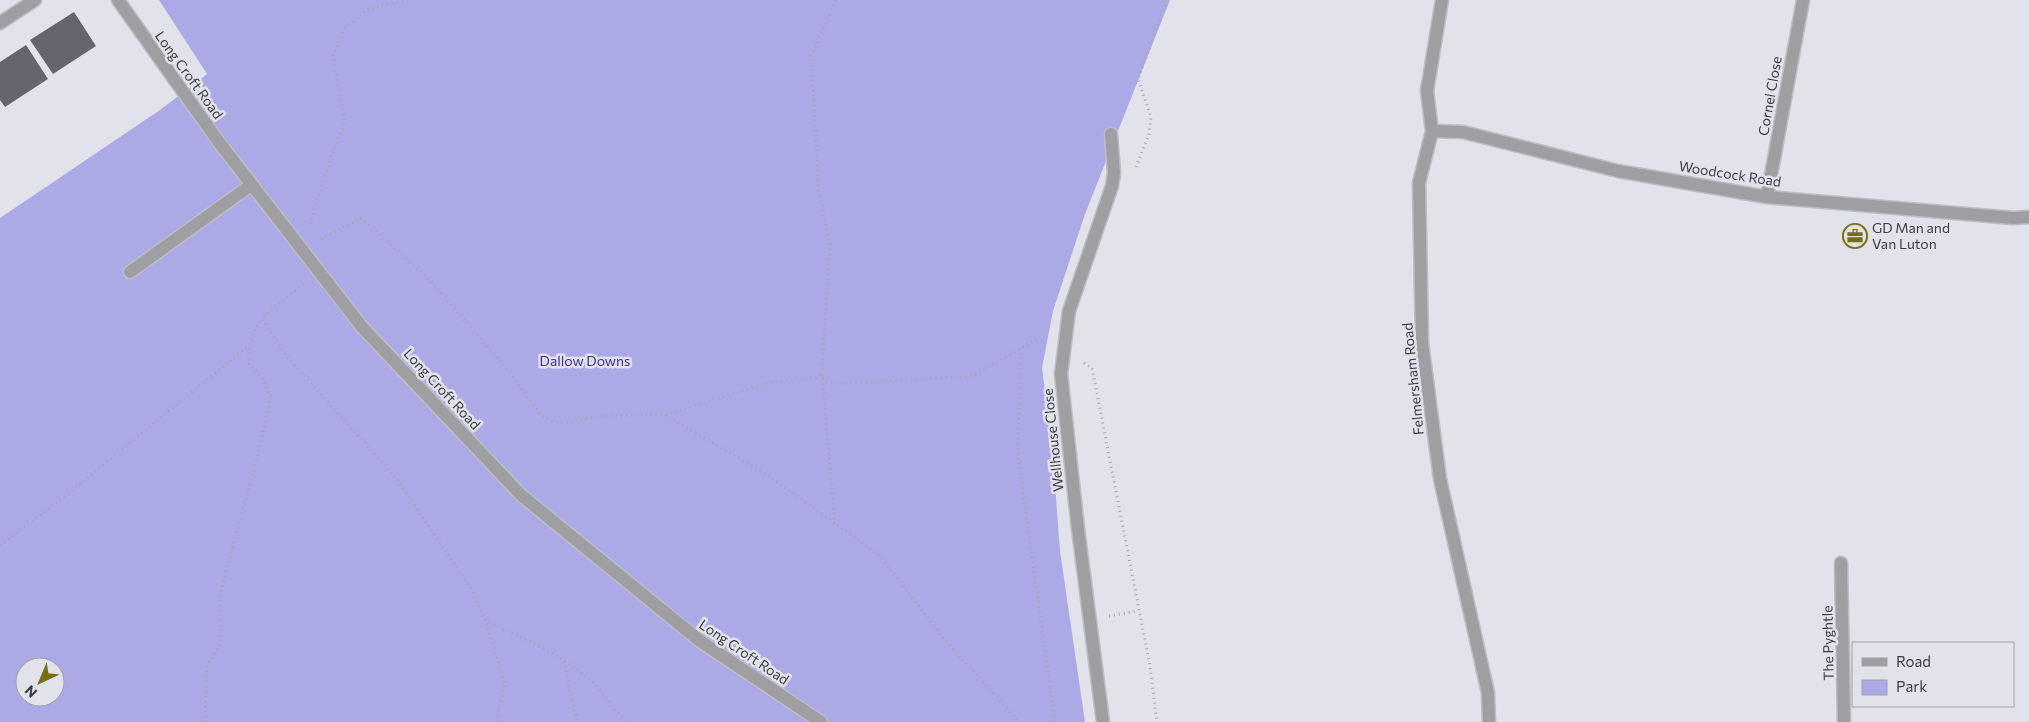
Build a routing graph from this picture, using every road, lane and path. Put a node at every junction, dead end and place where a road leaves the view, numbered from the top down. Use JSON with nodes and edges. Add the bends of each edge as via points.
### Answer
{"nodes":[{"id":1,"x":35,"y":0,"type":"edge"},
{"id":2,"x":118,"y":0,"type":"edge"},
{"id":3,"x":408,"y":0,"type":"edge"},
{"id":4,"x":836,"y":0,"type":"edge"},
{"id":5,"x":1168,"y":0,"type":"edge"},
{"id":6,"x":1442,"y":0,"type":"edge"},
{"id":7,"x":1802,"y":0,"type":"edge"},
{"id":8,"x":0,"y":23,"type":"edge"},
{"id":9,"x":1432,"y":131,"type":"junction"},
{"id":10,"x":1111,"y":134,"type":"dead end"},
{"id":11,"x":1134,"y":171,"type":"dead end"},
{"id":12,"x":251,"y":185,"type":"junction"},
{"id":13,"x":1767,"y":197,"type":"junction"},
{"id":14,"x":2029,"y":217,"type":"edge"},
{"id":15,"x":302,"y":249,"type":"junction"},
{"id":16,"x":319,"y":271,"type":"junction"},
{"id":17,"x":130,"y":272,"type":"dead end"},
{"id":18,"x":262,"y":318,"type":"junction"},
{"id":19,"x":1066,"y":336,"type":"junction"},
{"id":20,"x":248,"y":346,"type":"junction"},
{"id":21,"x":1021,"y":348,"type":"junction"},
{"id":22,"x":1078,"y":360,"type":"dead end"},
{"id":23,"x":822,"y":372,"type":"junction"},
{"id":24,"x":665,"y":415,"type":"junction"},
{"id":25,"x":835,"y":524,"type":"junction"},
{"id":26,"x":0,"y":545,"type":"edge"},
{"id":27,"x":1841,"y":563,"type":"dead end"},
{"id":28,"x":1138,"y":611,"type":"junction"},
{"id":29,"x":1106,"y":617,"type":"dead end"},
{"id":30,"x":484,"y":618,"type":"junction"},
{"id":31,"x":564,"y":662,"type":"junction"},
{"id":32,"x":205,"y":722,"type":"edge"},
{"id":33,"x":496,"y":722,"type":"edge"},
{"id":34,"x":577,"y":722,"type":"edge"},
{"id":35,"x":628,"y":722,"type":"edge"},
{"id":36,"x":821,"y":722,"type":"edge"},
{"id":37,"x":1019,"y":722,"type":"edge"},
{"id":38,"x":1055,"y":722,"type":"edge"},
{"id":39,"x":1103,"y":722,"type":"edge"},
{"id":40,"x":1157,"y":722,"type":"edge"},
{"id":41,"x":1489,"y":722,"type":"edge"},
{"id":42,"x":1844,"y":722,"type":"edge"}],
"edges":[{"from":1,"to":8,"type":"street"},
{"from":2,"to":12,"type":"street","name":"Long Croft Road"},
{"from":3,"to":15,"type":"path","via":[[370,8],[345,27],[333,57],[345,121]]},
{"from":4,"to":23,"type":"path","via":[[811,57],[819,193],[830,244]]},
{"from":5,"to":11,"type":"path","via":[[1138,79],[1151,117],[1149,134]]},
{"from":6,"to":9,"type":"street","name":"Felmersham Road","via":[[1427,91]]},
{"from":7,"to":13,"type":"street","name":"Cornel Close"},
{"from":9,"to":13,"type":"street","name":"Woodcock Road","via":[[1463,132],[1618,171]]},
{"from":9,"to":41,"type":"street","name":"Felmersham Road","via":[[1419,183],[1422,343],[1440,479],[1488,693]]},
{"from":10,"to":19,"type":"street","name":"Wellhouse Close","via":[[1112,186],[1069,311]]},
{"from":12,"to":15,"type":"street","name":"Long Croft Road"},
{"from":12,"to":17,"type":"street"},
{"from":13,"to":14,"type":"street","name":"Woodcock Road"},
{"from":15,"to":16,"type":"street","name":"Long Croft Road"},
{"from":15,"to":24,"type":"path","via":[[362,218],[427,277],[505,367],[540,414],[562,423],[600,416]]},
{"from":16,"to":18,"type":"path"},
{"from":16,"to":36,"type":"street","name":"Long Croft Road","via":[[362,327],[521,495],[700,641]]},
{"from":18,"to":20,"type":"path"},
{"from":18,"to":30,"type":"path","via":[[284,352],[397,479],[473,592]]},
{"from":19,"to":21,"type":"path","via":[[1032,342]]},
{"from":19,"to":39,"type":"street","name":"Wellhouse Close","via":[[1061,374]]},
{"from":20,"to":26,"type":"path","via":[[69,493]]},
{"from":20,"to":32,"type":"path","via":[[249,364],[263,378],[270,398],[220,595],[221,644],[207,666]]},
{"from":21,"to":23,"type":"path","via":[[973,376],[838,384],[826,381]]},
{"from":21,"to":38,"type":"path","via":[[1018,456]]},
{"from":22,"to":28,"type":"path","via":[[1092,368]]},
{"from":23,"to":24,"type":"path","via":[[816,378],[771,382]]},
{"from":23,"to":25,"type":"path"},
{"from":24,"to":25,"type":"path","via":[[766,474]]},
{"from":25,"to":37,"type":"path","via":[[879,555],[946,642]]},
{"from":27,"to":42,"type":"street","name":"The Pyghtle"},
{"from":28,"to":29,"type":"path"},
{"from":28,"to":40,"type":"path","via":[[1150,666]]},
{"from":30,"to":31,"type":"path"},
{"from":30,"to":33,"type":"path","via":[[505,684]]},
{"from":31,"to":34,"type":"path"},
{"from":31,"to":35,"type":"path","via":[[586,677]]}]}
